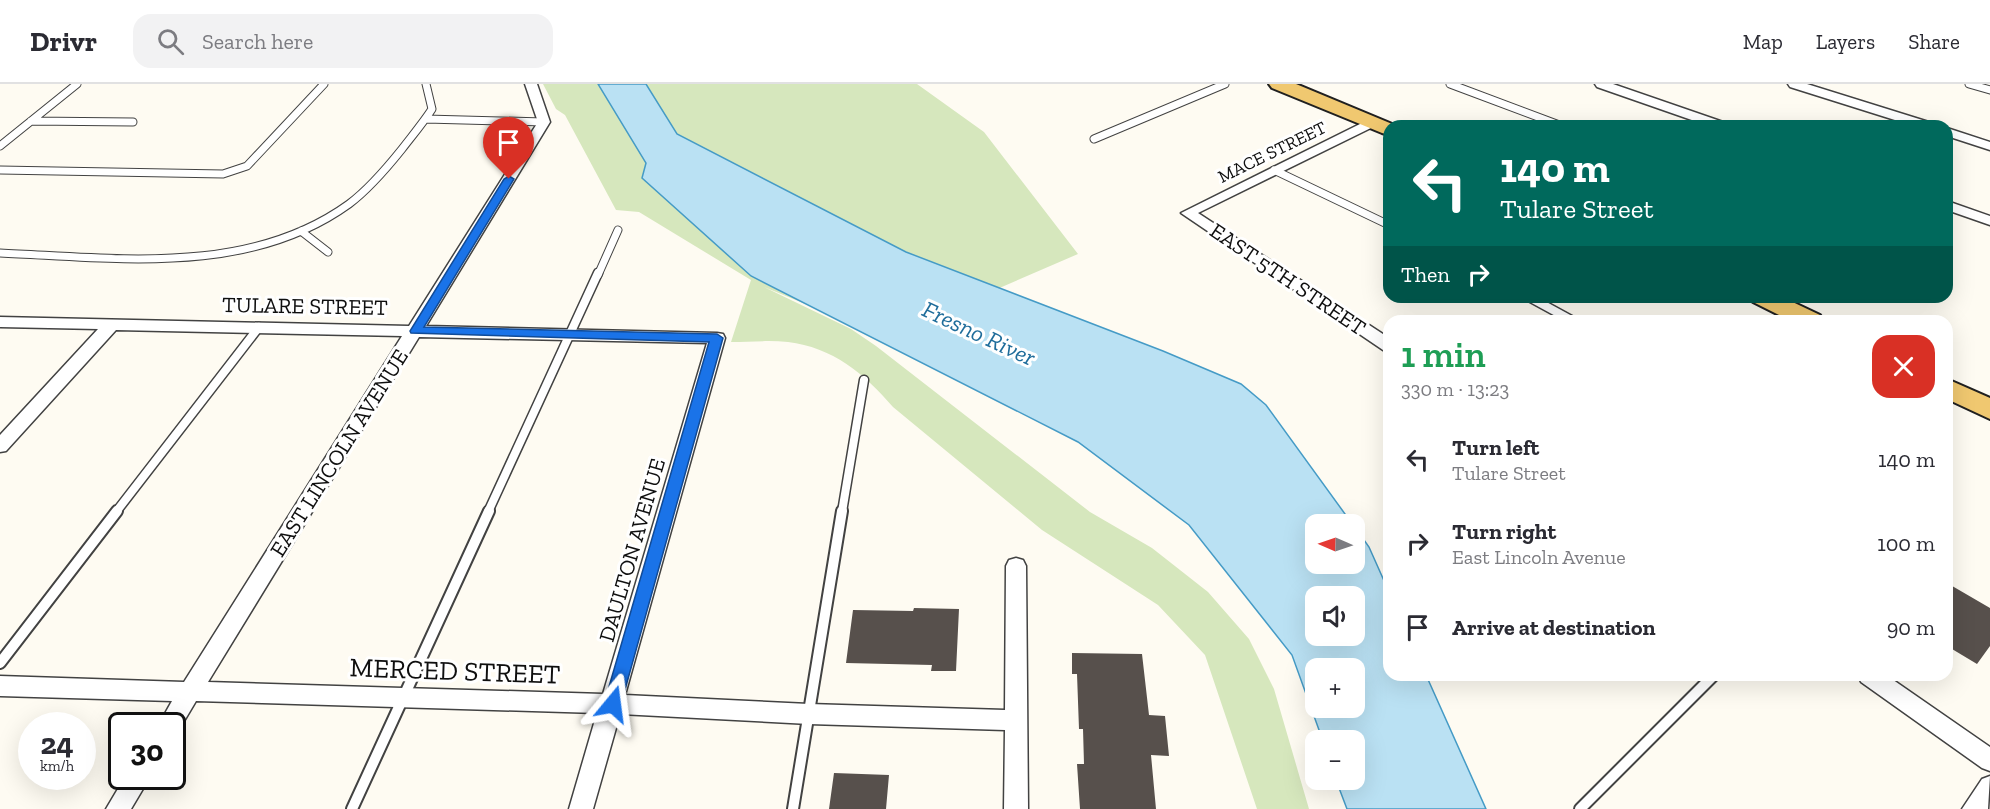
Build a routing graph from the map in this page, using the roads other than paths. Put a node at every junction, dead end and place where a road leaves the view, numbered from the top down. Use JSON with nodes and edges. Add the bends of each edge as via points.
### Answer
{"nodes":[{"id":1,"x":77,"y":84,"type":"edge"},
{"id":2,"x":324,"y":84,"type":"edge"},
{"id":3,"x":426,"y":84,"type":"edge"},
{"id":4,"x":531,"y":84,"type":"edge"},
{"id":5,"x":1225,"y":84,"type":"edge"},
{"id":6,"x":1279,"y":84,"type":"edge"},
{"id":7,"x":1450,"y":84,"type":"edge"},
{"id":8,"x":1601,"y":84,"type":"edge"},
{"id":9,"x":1794,"y":84,"type":"edge"},
{"id":10,"x":1969,"y":84,"type":"edge"},
{"id":11,"x":1990,"y":90,"type":"edge"},
{"id":12,"x":426,"y":119,"type":"junction"},
{"id":13,"x":1546,"y":120,"type":"edge"},
{"id":14,"x":1704,"y":120,"type":"edge"},
{"id":15,"x":1909,"y":120,"type":"edge"},
{"id":16,"x":32,"y":121,"type":"junction"},
{"id":17,"x":133,"y":122,"type":"dead end"},
{"id":18,"x":544,"y":122,"type":"junction"},
{"id":19,"x":1380,"y":126,"type":"edge"},
{"id":20,"x":1953,"y":134,"type":"edge"},
{"id":21,"x":1094,"y":139,"type":"dead end"},
{"id":22,"x":0,"y":146,"type":"edge"},
{"id":23,"x":1990,"y":146,"type":"edge"},
{"id":24,"x":0,"y":170,"type":"edge"},
{"id":25,"x":1274,"y":170,"type":"junction"},
{"id":26,"x":1953,"y":208,"type":"edge"},
{"id":27,"x":1188,"y":213,"type":"joint"},
{"id":28,"x":1990,"y":220,"type":"edge"},
{"id":29,"x":1383,"y":222,"type":"edge"},
{"id":30,"x":618,"y":230,"type":"dead end"},
{"id":31,"x":301,"y":231,"type":"junction"},
{"id":32,"x":328,"y":252,"type":"dead end"},
{"id":33,"x":0,"y":254,"type":"edge"},
{"id":34,"x":1540,"y":303,"type":"edge"},
{"id":35,"x":1772,"y":303,"type":"edge"},
{"id":36,"x":1562,"y":315,"type":"edge"},
{"id":37,"x":1792,"y":315,"type":"edge"},
{"id":38,"x":0,"y":322,"type":"edge"},
{"id":39,"x":111,"y":325,"type":"junction"},
{"id":40,"x":259,"y":327,"type":"junction"},
{"id":41,"x":416,"y":331,"type":"junction"},
{"id":42,"x":569,"y":334,"type":"junction"},
{"id":43,"x":717,"y":338,"type":"joint"},
{"id":44,"x":1383,"y":342,"type":"edge"},
{"id":45,"x":864,"y":380,"type":"dead end"},
{"id":46,"x":1953,"y":391,"type":"edge"},
{"id":47,"x":1990,"y":409,"type":"edge"},
{"id":48,"x":0,"y":446,"type":"edge"},
{"id":49,"x":1016,"y":566,"type":"dead end"},
{"id":50,"x":0,"y":663,"type":"edge"},
{"id":51,"x":1708,"y":681,"type":"edge"},
{"id":52,"x":1878,"y":681,"type":"edge"},
{"id":53,"x":0,"y":686,"type":"edge"},
{"id":54,"x":191,"y":692,"type":"junction"},
{"id":55,"x":403,"y":698,"type":"junction"},
{"id":56,"x":613,"y":704,"type":"junction"},
{"id":57,"x":179,"y":712,"type":"edge"},
{"id":58,"x":809,"y":714,"type":"junction"},
{"id":59,"x":1017,"y":720,"type":"junction"},
{"id":60,"x":1990,"y":760,"type":"edge"},
{"id":61,"x":1990,"y":787,"type":"edge"},
{"id":62,"x":130,"y":790,"type":"edge"},
{"id":63,"x":118,"y":809,"type":"edge"},
{"id":64,"x":352,"y":809,"type":"edge"},
{"id":65,"x":581,"y":809,"type":"edge"},
{"id":66,"x":793,"y":809,"type":"edge"},
{"id":67,"x":1016,"y":809,"type":"edge"},
{"id":68,"x":1580,"y":809,"type":"edge"},
{"id":69,"x":1974,"y":809,"type":"edge"}],
"edges":[{"from":1,"to":16,"type":"lane"},
{"from":2,"to":24,"type":"lane","via":[[247,166],[223,174]]},
{"from":3,"to":12,"type":"lane","via":[[432,109]]},
{"from":4,"to":18,"type":"street"},
{"from":5,"to":21,"type":"lane"},
{"from":6,"to":19,"type":"main road"},
{"from":7,"to":13,"type":"lane"},
{"from":8,"to":14,"type":"street"},
{"from":9,"to":15,"type":"street"},
{"from":10,"to":11,"type":"lane"},
{"from":12,"to":18,"type":"lane"},
{"from":12,"to":31,"type":"lane","via":[[367,189],[340,210]]},
{"from":16,"to":17,"type":"lane"},
{"from":16,"to":22,"type":"lane"},
{"from":18,"to":41,"type":"street","name":"EAST LINCOLN AVENUE"},
{"from":19,"to":25,"type":"street","name":"MACE STREET"},
{"from":20,"to":23,"type":"street"},
{"from":25,"to":27,"type":"street","name":"MACE STREET"},
{"from":25,"to":29,"type":"lane"},
{"from":26,"to":28,"type":"street"},
{"from":27,"to":44,"type":"street","name":"EAST 5TH STREET"},
{"from":30,"to":42,"type":"lane"},
{"from":31,"to":32,"type":"lane"},
{"from":31,"to":33,"type":"lane","via":[[242,250],[183,258]]},
{"from":34,"to":36,"type":"lane"},
{"from":35,"to":37,"type":"main road"},
{"from":38,"to":39,"type":"street","name":"TULARE STREET"},
{"from":39,"to":40,"type":"street","name":"TULARE STREET"},
{"from":39,"to":48,"type":"street"},
{"from":40,"to":41,"type":"street","name":"TULARE STREET"},
{"from":40,"to":50,"type":"lane"},
{"from":41,"to":42,"type":"street","name":"TULARE STREET"},
{"from":41,"to":54,"type":"street","name":"EAST LINCOLN AVENUE"},
{"from":42,"to":43,"type":"street","name":"TULARE STREET"},
{"from":42,"to":55,"type":"lane"},
{"from":43,"to":56,"type":"street","name":"DAULTON AVENUE"},
{"from":45,"to":58,"type":"lane"},
{"from":46,"to":47,"type":"main road"},
{"from":49,"to":59,"type":"street"},
{"from":51,"to":68,"type":"lane"},
{"from":52,"to":60,"type":"street"},
{"from":53,"to":54,"type":"street","name":"MERCED STREET"},
{"from":54,"to":55,"type":"street","name":"MERCED STREET"},
{"from":54,"to":57,"type":"street","name":"EAST LINCOLN AVENUE"},
{"from":55,"to":56,"type":"street","name":"MERCED STREET"},
{"from":55,"to":64,"type":"lane"},
{"from":56,"to":58,"type":"street","name":"MERCED STREET"},
{"from":56,"to":65,"type":"street","name":"DAULTON AVENUE"},
{"from":58,"to":59,"type":"street","name":"MERCED STREET"},
{"from":58,"to":66,"type":"lane"},
{"from":59,"to":67,"type":"street"},
{"from":61,"to":69,"type":"street"},
{"from":62,"to":63,"type":"street"}]}
